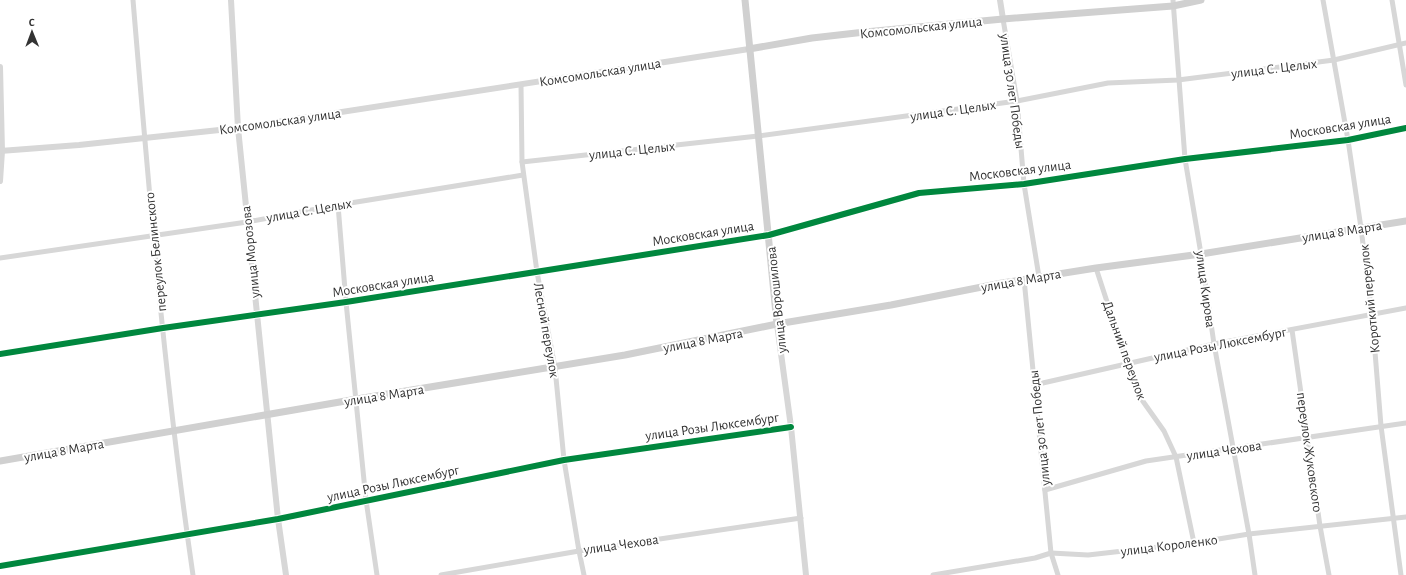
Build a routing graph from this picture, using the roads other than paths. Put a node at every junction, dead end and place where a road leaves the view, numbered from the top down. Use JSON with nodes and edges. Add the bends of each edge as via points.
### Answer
{"nodes":[{"id":1,"x":134,"y":0,"type":"edge"},
{"id":2,"x":230,"y":0,"type":"edge"},
{"id":3,"x":745,"y":0,"type":"edge"},
{"id":4,"x":1000,"y":0,"type":"edge"},
{"id":5,"x":1201,"y":0,"type":"edge"},
{"id":6,"x":1323,"y":0,"type":"edge"},
{"id":7,"x":1392,"y":0,"type":"edge"},
{"id":8,"x":1173,"y":3,"type":"edge"},
{"id":9,"x":1003,"y":19,"type":"junction"},
{"id":10,"x":1406,"y":43,"type":"edge"},
{"id":11,"x":1400,"y":44,"type":"junction"},
{"id":12,"x":749,"y":49,"type":"junction"},
{"id":13,"x":1334,"y":60,"type":"junction"},
{"id":14,"x":0,"y":67,"type":"edge"},
{"id":15,"x":1178,"y":80,"type":"junction"},
{"id":16,"x":521,"y":85,"type":"junction"},
{"id":17,"x":1406,"y":85,"type":"edge"},
{"id":18,"x":1017,"y":101,"type":"junction"},
{"id":19,"x":238,"y":128,"type":"junction"},
{"id":20,"x":1406,"y":128,"type":"edge"},
{"id":21,"x":758,"y":136,"type":"junction"},
{"id":22,"x":144,"y":138,"type":"junction"},
{"id":23,"x":1348,"y":140,"type":"junction"},
{"id":24,"x":1,"y":151,"type":"edge"},
{"id":25,"x":1185,"y":159,"type":"junction"},
{"id":26,"x":522,"y":162,"type":"junction"},
{"id":27,"x":523,"y":175,"type":"junction"},
{"id":28,"x":0,"y":181,"type":"edge"},
{"id":29,"x":1024,"y":184,"type":"junction"},
{"id":30,"x":338,"y":205,"type":"junction"},
{"id":31,"x":1406,"y":221,"type":"edge"},
{"id":32,"x":247,"y":222,"type":"junction"},
{"id":33,"x":1361,"y":228,"type":"junction"},
{"id":34,"x":769,"y":235,"type":"junction"},
{"id":35,"x":153,"y":236,"type":"junction"},
{"id":36,"x":1201,"y":254,"type":"junction"},
{"id":37,"x":0,"y":258,"type":"edge"},
{"id":38,"x":1096,"y":268,"type":"junction"},
{"id":39,"x":537,"y":272,"type":"junction"},
{"id":40,"x":1039,"y":277,"type":"junction"},
{"id":41,"x":1024,"y":279,"type":"junction"},
{"id":42,"x":346,"y":302,"type":"junction"},
{"id":43,"x":1406,"y":308,"type":"edge"},
{"id":44,"x":1372,"y":315,"type":"junction"},
{"id":45,"x":257,"y":316,"type":"junction"},
{"id":46,"x":777,"y":324,"type":"junction"},
{"id":47,"x":163,"y":328,"type":"junction"},
{"id":48,"x":1292,"y":330,"type":"junction"},
{"id":49,"x":1214,"y":344,"type":"junction"},
{"id":50,"x":0,"y":354,"type":"edge"},
{"id":51,"x":1128,"y":363,"type":"junction"},
{"id":52,"x":555,"y":368,"type":"junction"},
{"id":53,"x":1034,"y":385,"type":"junction"},
{"id":54,"x":357,"y":399,"type":"junction"},
{"id":55,"x":267,"y":415,"type":"junction"},
{"id":56,"x":1406,"y":424,"type":"edge"},
{"id":57,"x":1381,"y":426,"type":"junction"},
{"id":58,"x":791,"y":427,"type":"junction"},
{"id":59,"x":174,"y":430,"type":"junction"},
{"id":60,"x":1308,"y":437,"type":"junction"},
{"id":61,"x":1234,"y":448,"type":"junction"},
{"id":62,"x":1176,"y":456,"type":"junction"},
{"id":63,"x":564,"y":460,"type":"junction"},
{"id":64,"x":0,"y":461,"type":"edge"},
{"id":65,"x":1045,"y":490,"type":"junction"},
{"id":66,"x":366,"y":500,"type":"junction"},
{"id":67,"x":1406,"y":517,"type":"edge"},
{"id":68,"x":801,"y":518,"type":"junction"},
{"id":69,"x":278,"y":519,"type":"junction"},
{"id":70,"x":1393,"y":519,"type":"junction"},
{"id":71,"x":1320,"y":526,"type":"junction"},
{"id":72,"x":187,"y":534,"type":"junction"},
{"id":73,"x":1250,"y":534,"type":"junction"},
{"id":74,"x":1194,"y":543,"type":"junction"},
{"id":75,"x":579,"y":551,"type":"junction"},
{"id":76,"x":1051,"y":553,"type":"junction"},
{"id":77,"x":0,"y":566,"type":"edge"},
{"id":78,"x":193,"y":575,"type":"edge"},
{"id":79,"x":286,"y":575,"type":"edge"},
{"id":80,"x":377,"y":575,"type":"edge"},
{"id":81,"x":441,"y":575,"type":"edge"},
{"id":82,"x":584,"y":575,"type":"edge"},
{"id":83,"x":806,"y":575,"type":"edge"},
{"id":84,"x":933,"y":575,"type":"edge"},
{"id":85,"x":1058,"y":575,"type":"edge"},
{"id":86,"x":1255,"y":575,"type":"edge"},
{"id":87,"x":1329,"y":575,"type":"edge"},
{"id":88,"x":1401,"y":575,"type":"edge"}],
"edges":[{"from":1,"to":22,"type":"street","name":"переулок Белинского"},
{"from":2,"to":19,"type":"street","name":"улица Морозова"},
{"from":3,"to":12,"type":"main road","name":"улица Ворошилова"},
{"from":4,"to":9,"type":"street","name":"улица 30 лет Победы"},
{"from":5,"to":8,"type":"main road","name":"Комсомольская улица"},
{"from":6,"to":13,"type":"street","name":"Короткий переулок"},
{"from":7,"to":11,"type":"street"},
{"from":8,"to":9,"type":"main road","name":"Комсомольская улица"},
{"from":8,"to":15,"type":"street","name":"улица Кирова"},
{"from":9,"to":12,"type":"main road","name":"Комсомольская улица","via":[[827,36]]},
{"from":9,"to":18,"type":"street","name":"улица 30 лет Победы"},
{"from":10,"to":11,"type":"street","name":"улица С. Целых"},
{"from":11,"to":13,"type":"street","name":"улица С. Целых"},
{"from":11,"to":17,"type":"street"},
{"from":12,"to":16,"type":"street","name":"Комсомольская улица"},
{"from":12,"to":21,"type":"main road","name":"улица Ворошилова"},
{"from":13,"to":15,"type":"street","name":"улица С. Целых"},
{"from":13,"to":23,"type":"street","name":"Короткий переулок"},
{"from":14,"to":24,"type":"street"},
{"from":15,"to":18,"type":"street","name":"улица С. Целых","via":[[1108,83]]},
{"from":15,"to":25,"type":"street","name":"улица Кирова"},
{"from":16,"to":19,"type":"street","name":"Комсомольская улица"},
{"from":16,"to":26,"type":"street","name":"Лесной переулок"},
{"from":18,"to":21,"type":"street","name":"улица С. Целых"},
{"from":18,"to":29,"type":"street","name":"улица 30 лет Победы"},
{"from":19,"to":22,"type":"street","name":"Комсомольская улица"},
{"from":19,"to":32,"type":"street","name":"улица Морозова"},
{"from":20,"to":23,"type":"street","name":"Московская улица"},
{"from":21,"to":26,"type":"street","name":"улица С. Целых"},
{"from":21,"to":34,"type":"main road","name":"улица Ворошилова"},
{"from":22,"to":24,"type":"street","name":"Комсомольская улица"},
{"from":22,"to":35,"type":"street","name":"переулок Белинского"},
{"from":23,"to":25,"type":"street","name":"Московская улица"},
{"from":23,"to":33,"type":"street","name":"Короткий переулок"},
{"from":24,"to":28,"type":"street"},
{"from":25,"to":29,"type":"street","name":"Московская улица"},
{"from":25,"to":36,"type":"street","name":"улица Кирова"},
{"from":26,"to":27,"type":"street","name":"Лесной переулок"},
{"from":27,"to":30,"type":"street","name":"улица С. Целых"},
{"from":27,"to":39,"type":"street","name":"Лесной переулок"},
{"from":29,"to":34,"type":"street","name":"Московская улица","via":[[919,193]]},
{"from":29,"to":40,"type":"street","name":"улица 30 лет Победы"},
{"from":30,"to":32,"type":"street","name":"улица С. Целых"},
{"from":30,"to":42,"type":"street"},
{"from":31,"to":33,"type":"main road","name":"улица 8 Марта"},
{"from":32,"to":35,"type":"street","name":"улица С. Целых"},
{"from":32,"to":45,"type":"street","name":"улица Морозова"},
{"from":33,"to":36,"type":"main road","name":"улица 8 Марта"},
{"from":33,"to":44,"type":"street","name":"Короткий переулок"},
{"from":34,"to":39,"type":"street","name":"Московская улица"},
{"from":34,"to":46,"type":"main road","name":"улица Ворошилова"},
{"from":35,"to":37,"type":"street","name":"улица С. Целых"},
{"from":35,"to":47,"type":"street","name":"переулок Белинского"},
{"from":36,"to":38,"type":"main road","name":"улица 8 Марта"},
{"from":36,"to":49,"type":"street","name":"улица Кирова"},
{"from":38,"to":40,"type":"main road","name":"улица 8 Марта"},
{"from":38,"to":51,"type":"street","name":"Дальний переулок"},
{"from":39,"to":42,"type":"street","name":"Московская улица"},
{"from":39,"to":52,"type":"street","name":"Лесной переулок"},
{"from":40,"to":41,"type":"main road","name":"улица 8 Марта"},
{"from":41,"to":46,"type":"main road","name":"улица 8 Марта"},
{"from":41,"to":53,"type":"street","name":"улица 30 лет Победы"},
{"from":42,"to":45,"type":"street","name":"Московская улица"},
{"from":42,"to":54,"type":"street"},
{"from":43,"to":44,"type":"street","name":"улица Розы Люксембург"},
{"from":44,"to":48,"type":"street","name":"улица Розы Люксембург"},
{"from":44,"to":57,"type":"street","name":"Короткий переулок"},
{"from":45,"to":47,"type":"street","name":"Московская улица"},
{"from":45,"to":55,"type":"street","name":"улица Морозова"},
{"from":46,"to":52,"type":"main road","name":"улица 8 Марта"},
{"from":46,"to":58,"type":"street","name":"улица Ворошилова"},
{"from":47,"to":50,"type":"street","name":"Московская улица"},
{"from":47,"to":59,"type":"street","name":"переулок Белинского"},
{"from":48,"to":49,"type":"street","name":"улица Розы Люксембург"},
{"from":48,"to":60,"type":"street","name":"переулок Жуковского"},
{"from":49,"to":51,"type":"street","name":"улица Розы Люксембург"},
{"from":49,"to":61,"type":"street","name":"улица Кирова"},
{"from":51,"to":53,"type":"street","name":"улица Розы Люксембург"},
{"from":51,"to":62,"type":"street","name":"Дальний переулок","via":[[1142,400],[1164,431]]},
{"from":52,"to":54,"type":"main road","name":"улица 8 Марта"},
{"from":52,"to":63,"type":"street","name":"Лесной переулок"},
{"from":53,"to":65,"type":"street","name":"улица 30 лет Победы"},
{"from":54,"to":55,"type":"main road","name":"улица 8 Марта"},
{"from":54,"to":66,"type":"street"},
{"from":55,"to":59,"type":"main road","name":"улица 8 Марта"},
{"from":55,"to":69,"type":"street","name":"улица Морозова"},
{"from":56,"to":57,"type":"street","name":"улица Чехова"},
{"from":57,"to":60,"type":"street","name":"улица Чехова"},
{"from":57,"to":70,"type":"street","name":"Короткий переулок"},
{"from":58,"to":63,"type":"street","name":"улица Розы Люксембург"},
{"from":58,"to":68,"type":"street","name":"улица Ворошилова"},
{"from":59,"to":64,"type":"main road","name":"улица 8 Марта"},
{"from":59,"to":72,"type":"street","name":"переулок Белинского"},
{"from":60,"to":61,"type":"street","name":"улица Чехова"},
{"from":60,"to":71,"type":"street","name":"переулок Жуковского"},
{"from":61,"to":62,"type":"street","name":"улица Чехова"},
{"from":61,"to":73,"type":"street","name":"улица Кирова"},
{"from":62,"to":65,"type":"street","name":"улица Чехова","via":[[1146,461]]},
{"from":62,"to":74,"type":"street","name":"Дальний переулок"},
{"from":63,"to":66,"type":"street","name":"улица Розы Люксембург"},
{"from":63,"to":75,"type":"street","name":"Лесной переулок"},
{"from":65,"to":76,"type":"street","name":"улица 30 лет Победы"},
{"from":66,"to":69,"type":"street","name":"улица Розы Люксембург"},
{"from":66,"to":80,"type":"street"},
{"from":67,"to":70,"type":"street","name":"улица Короленко"},
{"from":68,"to":75,"type":"street","name":"улица Чехова"},
{"from":68,"to":83,"type":"street","name":"улица Ворошилова"},
{"from":69,"to":72,"type":"street","name":"улица Розы Люксембург"},
{"from":69,"to":79,"type":"street","name":"улица Морозова"},
{"from":70,"to":71,"type":"street","name":"улица Короленко"},
{"from":70,"to":88,"type":"street","name":"Короткий переулок"},
{"from":71,"to":73,"type":"street","name":"улица Короленко"},
{"from":71,"to":87,"type":"street","name":"переулок Жуковского"},
{"from":72,"to":77,"type":"street","name":"улица Розы Люксембург"},
{"from":72,"to":78,"type":"street","name":"переулок Белинского"},
{"from":73,"to":74,"type":"street","name":"улица Короленко"},
{"from":73,"to":86,"type":"street","name":"улица Кирова"},
{"from":74,"to":76,"type":"street","name":"улица Короленко","via":[[1088,555]]},
{"from":75,"to":81,"type":"street","name":"улица Чехова"},
{"from":75,"to":82,"type":"street","name":"Лесной переулок"},
{"from":76,"to":84,"type":"street","name":"улица Короленко"},
{"from":76,"to":85,"type":"street","name":"улица 30 лет Победы"}]}
